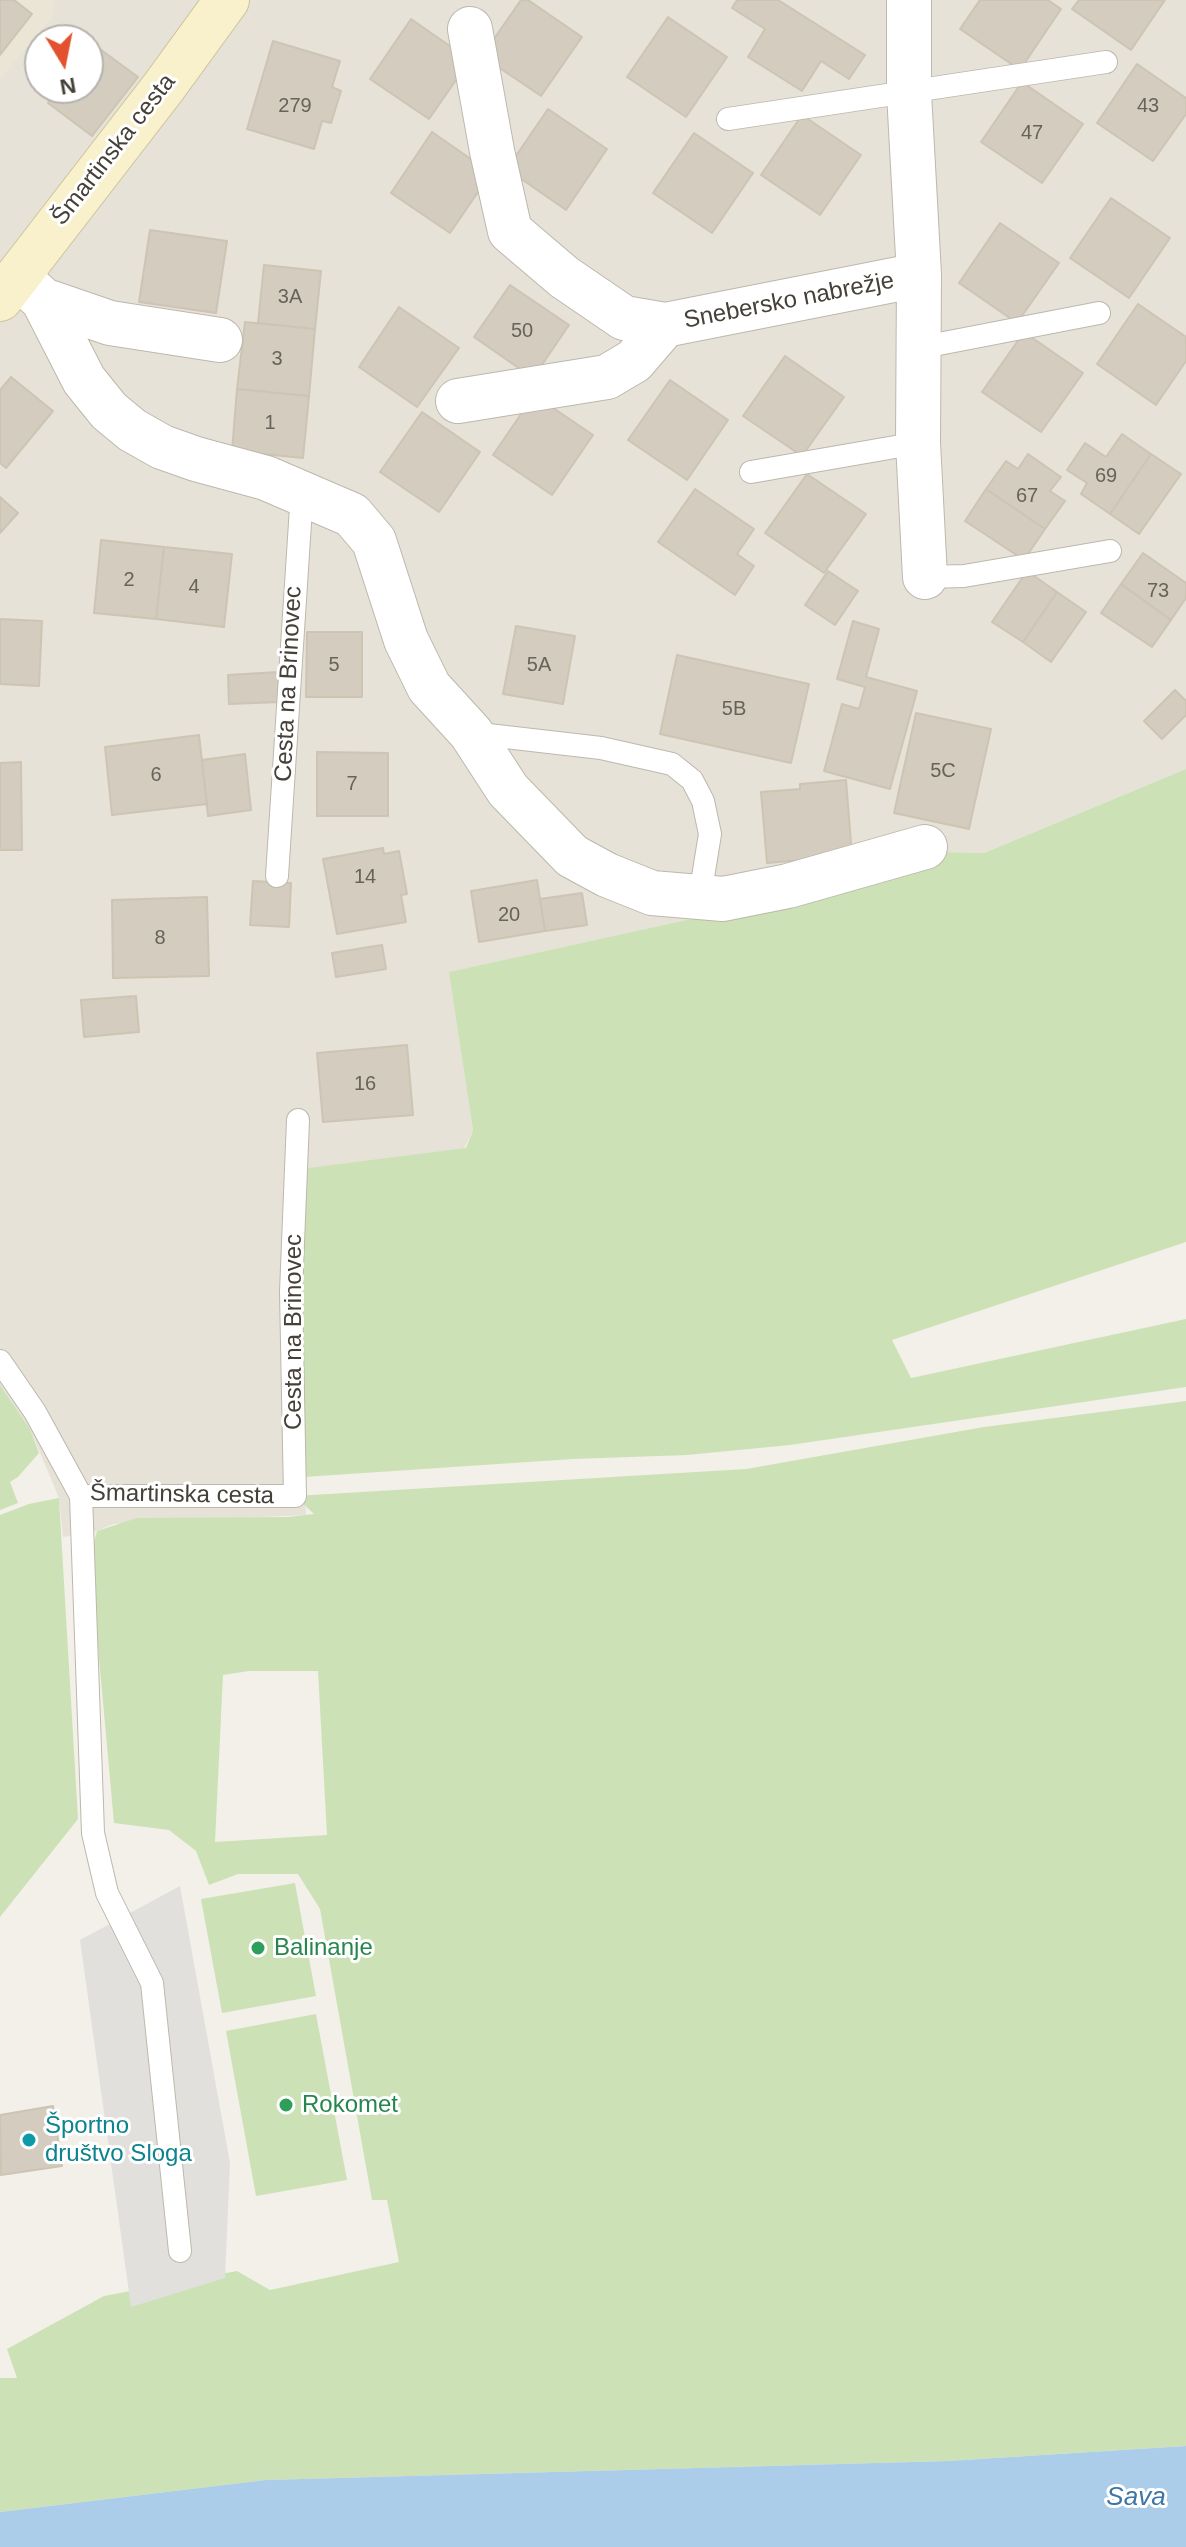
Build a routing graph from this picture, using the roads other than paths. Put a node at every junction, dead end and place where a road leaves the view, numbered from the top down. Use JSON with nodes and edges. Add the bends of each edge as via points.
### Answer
{"nodes":[{"id":1,"x":227,"y":0,"type":"edge"},
{"id":2,"x":909,"y":0,"type":"edge"},
{"id":3,"x":470,"y":29,"type":"dead end"},
{"id":4,"x":1106,"y":62,"type":"dead end"},
{"id":5,"x":909,"y":93,"type":"junction"},
{"id":6,"x":728,"y":119,"type":"dead end"},
{"id":7,"x":919,"y":275,"type":"junction"},
{"id":8,"x":20,"y":292,"type":"edge"},
{"id":9,"x":1099,"y":313,"type":"dead end"},
{"id":10,"x":665,"y":325,"type":"junction"},
{"id":11,"x":220,"y":340,"type":"dead end"},
{"id":12,"x":918,"y":348,"type":"junction"},
{"id":13,"x":458,"y":401,"type":"dead end"},
{"id":14,"x":918,"y":443,"type":"junction"},
{"id":15,"x":751,"y":472,"type":"dead end"},
{"id":16,"x":302,"y":492,"type":"junction"},
{"id":17,"x":1110,"y":551,"type":"dead end"},
{"id":18,"x":925,"y":577,"type":"joint"},
{"id":19,"x":471,"y":733,"type":"junction"},
{"id":20,"x":925,"y":847,"type":"dead end"},
{"id":21,"x":277,"y":876,"type":"dead end"},
{"id":22,"x":695,"y":898,"type":"junction"},
{"id":23,"x":298,"y":1120,"type":"dead end"},
{"id":24,"x":0,"y":1361,"type":"edge"},
{"id":25,"x":81,"y":1496,"type":"junction"},
{"id":26,"x":295,"y":1496,"type":"joint"},
{"id":27,"x":180,"y":2251,"type":"dead end"}],
"edges":[{"from":1,"to":8,"type":"main road","name":"Šmartinska cesta"},
{"from":2,"to":5,"type":"street","name":"Snebersko nabrežje"},
{"from":3,"to":10,"type":"street","name":"Snebersko nabrežje","via":[[510,231],[624,318]]},
{"from":4,"to":5,"type":"lane"},
{"from":5,"to":6,"type":"lane"},
{"from":5,"to":7,"type":"street","name":"Snebersko nabrežje"},
{"from":7,"to":10,"type":"street","name":"Snebersko nabrežje"},
{"from":7,"to":12,"type":"street","name":"Snebersko nabrežje"},
{"from":8,"to":11,"type":"street","via":[[110,323]]},
{"from":8,"to":16,"type":"street","via":[[109,411],[132,430],[173,451]]},
{"from":9,"to":12,"type":"lane"},
{"from":10,"to":13,"type":"street","via":[[634,361],[607,377]]},
{"from":12,"to":14,"type":"street","name":"Snebersko nabrežje"},
{"from":14,"to":15,"type":"lane"},
{"from":14,"to":18,"type":"street","name":"Snebersko nabrežje"},
{"from":16,"to":19,"type":"street","via":[[352,515],[374,541],[406,640],[429,687]]},
{"from":16,"to":21,"type":"lane","name":"Cesta na Brinovec"},
{"from":17,"to":18,"type":"lane","name":"Snebersko nabrežje"},
{"from":19,"to":22,"type":"street","via":[[508,790],[572,856],[652,893]]},
{"from":19,"to":22,"type":"lane","via":[[601,748],[672,764],[692,780],[710,834]]},
{"from":20,"to":22,"type":"street","via":[[788,886],[723,899]]},
{"from":23,"to":26,"type":"lane","name":"Cesta na Brinovec","via":[[291,1292]]},
{"from":24,"to":25,"type":"lane","name":"Šmartinska cesta"},
{"from":25,"to":26,"type":"lane","name":"Šmartinska cesta"},
{"from":25,"to":27,"type":"lane","via":[[93,1833],[107,1893],[152,1983]]}]}
